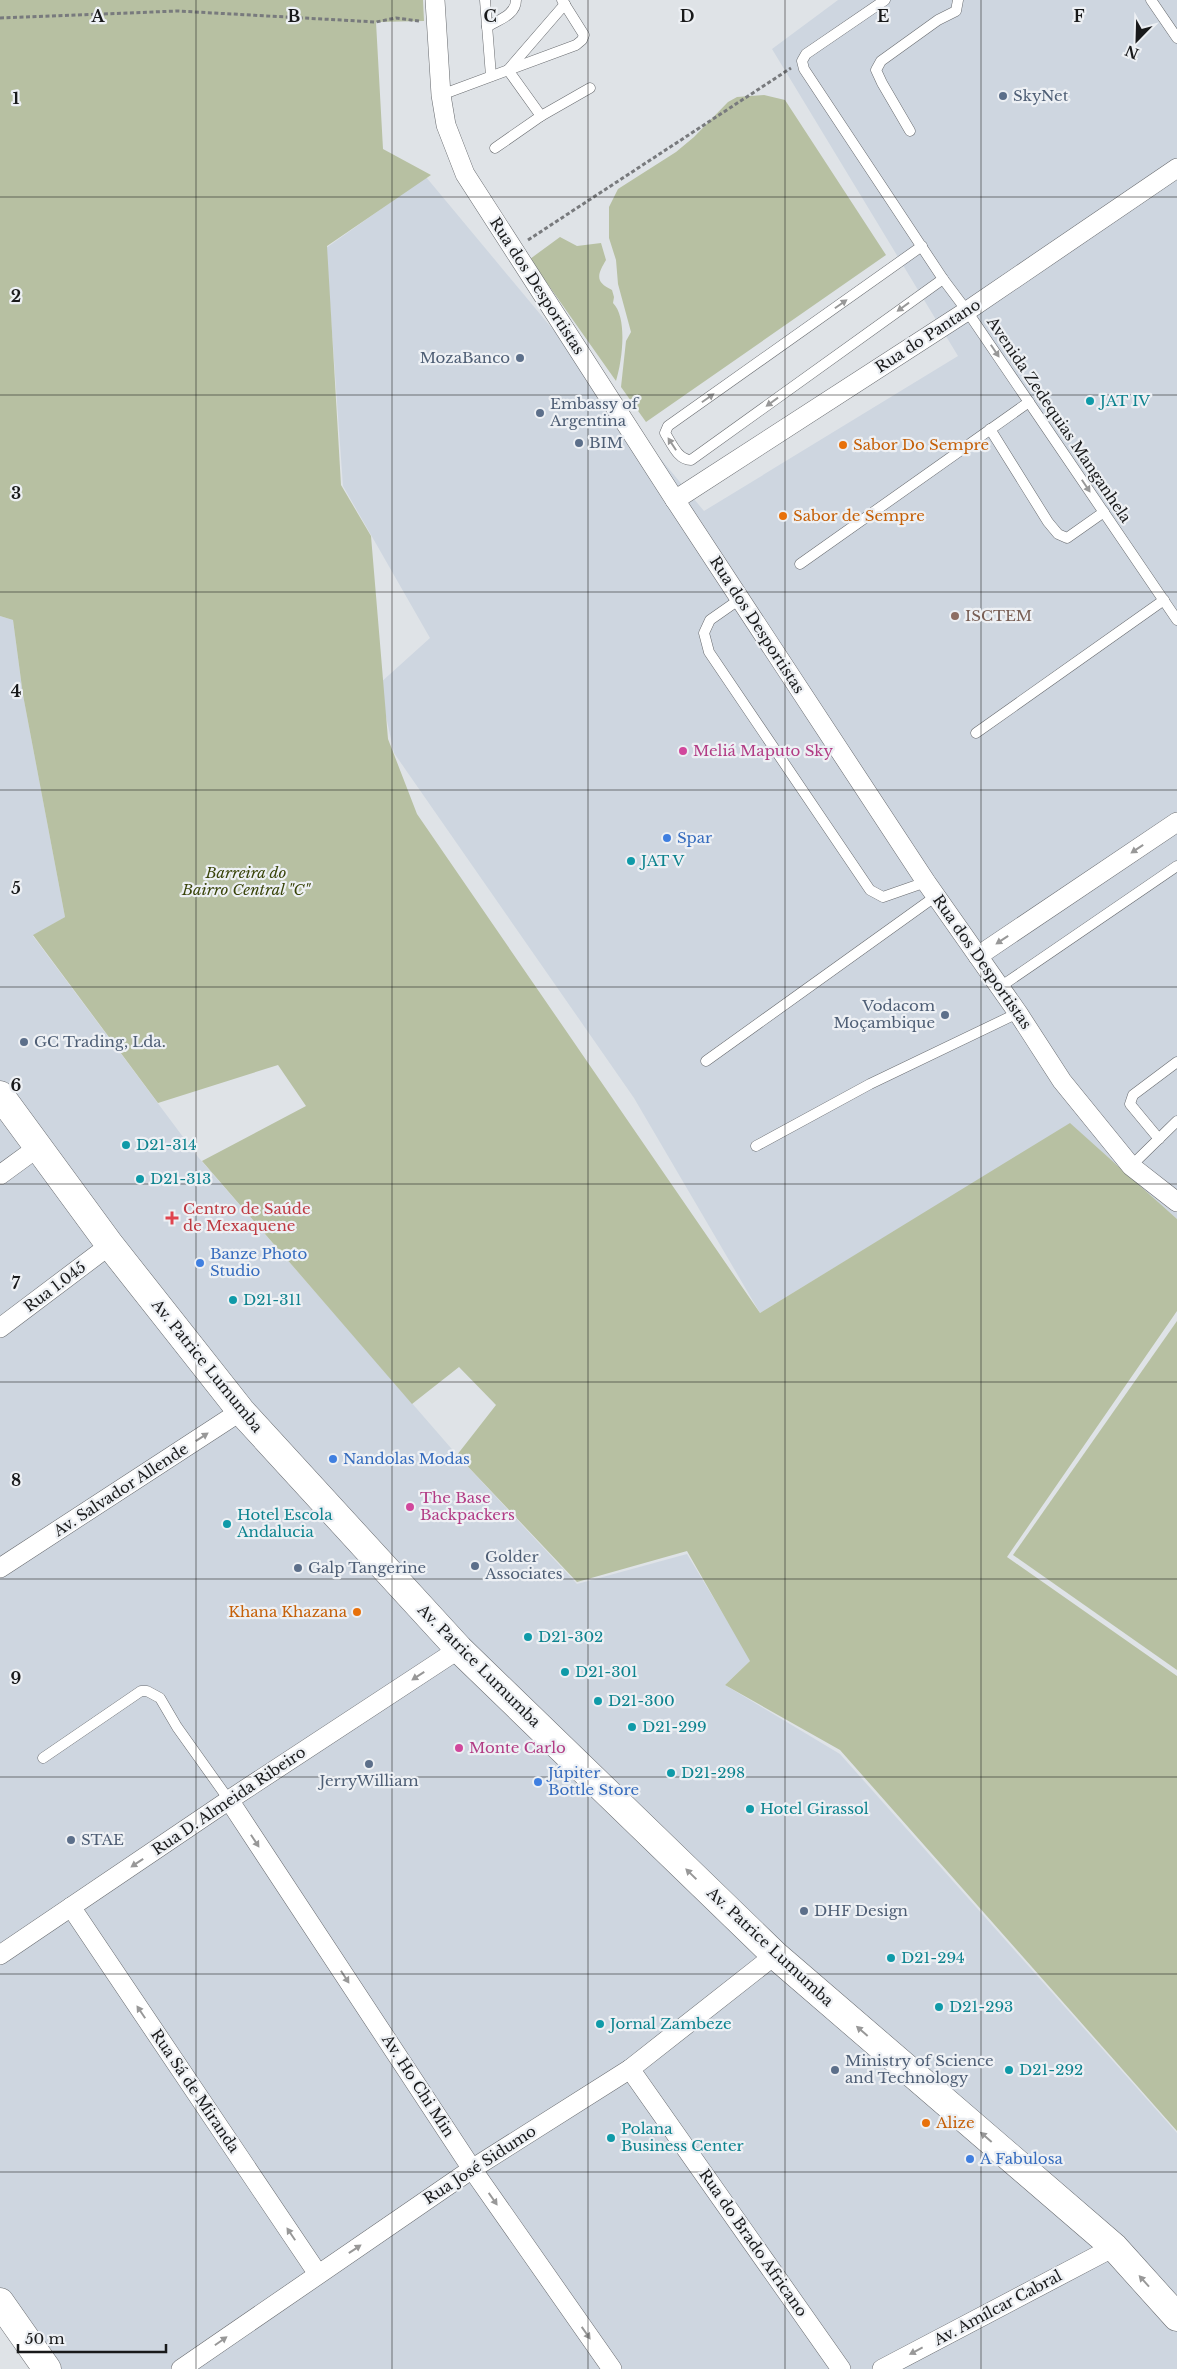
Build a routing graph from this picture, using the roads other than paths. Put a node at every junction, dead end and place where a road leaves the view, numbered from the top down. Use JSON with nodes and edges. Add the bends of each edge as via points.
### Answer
{"nodes":[{"id":1,"x":435,"y":0,"type":"edge"},
{"id":2,"x":485,"y":0,"type":"edge"},
{"id":3,"x":516,"y":0,"type":"edge"},
{"id":4,"x":885,"y":0,"type":"edge"},
{"id":5,"x":958,"y":0,"type":"edge"},
{"id":6,"x":1151,"y":0,"type":"edge"},
{"id":7,"x":563,"y":2,"type":"edge"},
{"id":8,"x":487,"y":27,"type":"junction"},
{"id":9,"x":1177,"y":38,"type":"edge"},
{"id":10,"x":508,"y":70,"type":"junction"},
{"id":11,"x":491,"y":76,"type":"junction"},
{"id":12,"x":590,"y":88,"type":"dead end"},
{"id":13,"x":441,"y":95,"type":"junction"},
{"id":14,"x":540,"y":116,"type":"junction"},
{"id":15,"x":910,"y":131,"type":"dead end"},
{"id":16,"x":495,"y":148,"type":"dead end"},
{"id":17,"x":1177,"y":168,"type":"edge"},
{"id":18,"x":922,"y":246,"type":"junction"},
{"id":19,"x":943,"y":279,"type":"junction"},
{"id":20,"x":967,"y":311,"type":"junction"},
{"id":21,"x":1029,"y":402,"type":"junction"},
{"id":22,"x":990,"y":429,"type":"junction"},
{"id":23,"x":675,"y":500,"type":"junction"},
{"id":24,"x":1104,"y":512,"type":"junction"},
{"id":25,"x":800,"y":564,"type":"dead end"},
{"id":26,"x":740,"y":599,"type":"junction"},
{"id":27,"x":1164,"y":600,"type":"junction"},
{"id":28,"x":1177,"y":620,"type":"edge"},
{"id":29,"x":976,"y":733,"type":"dead end"},
{"id":30,"x":1177,"y":822,"type":"edge"},
{"id":31,"x":1177,"y":866,"type":"edge"},
{"id":32,"x":931,"y":889,"type":"junction"},
{"id":33,"x":978,"y":956,"type":"junction"},
{"id":34,"x":1000,"y":987,"type":"junction"},
{"id":35,"x":1018,"y":1013,"type":"junction"},
{"id":36,"x":706,"y":1061,"type":"dead end"},
{"id":37,"x":1177,"y":1062,"type":"edge"},
{"id":38,"x":0,"y":1096,"type":"edge"},
{"id":39,"x":1177,"y":1121,"type":"edge"},
{"id":40,"x":1159,"y":1139,"type":"junction"},
{"id":41,"x":756,"y":1146,"type":"dead end"},
{"id":42,"x":37,"y":1148,"type":"junction"},
{"id":43,"x":1131,"y":1166,"type":"junction"},
{"id":44,"x":0,"y":1175,"type":"edge"},
{"id":45,"x":1177,"y":1202,"type":"edge"},
{"id":46,"x":110,"y":1245,"type":"junction"},
{"id":47,"x":0,"y":1328,"type":"edge"},
{"id":48,"x":241,"y":1412,"type":"junction"},
{"id":49,"x":0,"y":1568,"type":"edge"},
{"id":50,"x":459,"y":1649,"type":"junction"},
{"id":51,"x":43,"y":1758,"type":"dead end"},
{"id":52,"x":228,"y":1800,"type":"junction"},
{"id":53,"x":71,"y":1907,"type":"junction"},
{"id":54,"x":0,"y":1955,"type":"edge"},
{"id":55,"x":775,"y":1955,"type":"junction"},
{"id":56,"x":630,"y":2069,"type":"junction"},
{"id":57,"x":472,"y":2169,"type":"junction"},
{"id":58,"x":1114,"y":2247,"type":"junction"},
{"id":59,"x":318,"y":2274,"type":"junction"},
{"id":60,"x":0,"y":2302,"type":"edge"},
{"id":61,"x":1177,"y":2317,"type":"edge"},
{"id":62,"x":47,"y":2369,"type":"edge"},
{"id":63,"x":181,"y":2369,"type":"edge"},
{"id":64,"x":612,"y":2369,"type":"edge"},
{"id":65,"x":841,"y":2369,"type":"edge"},
{"id":66,"x":882,"y":2369,"type":"edge"}],
"edges":[{"from":1,"to":13,"type":"street","name":"Rua dos Desportistas"},
{"from":2,"to":8,"type":"lane"},
{"from":3,"to":8,"type":"lane","via":[[511,13]]},
{"from":4,"to":18,"type":"lane","name":"Avenida Zedequias Manganhela","via":[[806,54],[802,61],[804,69]]},
{"from":5,"to":15,"type":"lane","via":[[956,11],[880,61],[876,70]]},
{"from":6,"to":9,"type":"lane"},
{"from":7,"to":10,"type":"lane"},
{"from":7,"to":10,"type":"lane","via":[[584,35],[582,40]]},
{"from":8,"to":11,"type":"lane"},
{"from":10,"to":11,"type":"lane"},
{"from":10,"to":14,"type":"lane"},
{"from":11,"to":13,"type":"lane"},
{"from":12,"to":14,"type":"lane"},
{"from":13,"to":23,"type":"street","name":"Rua dos Desportistas","via":[[446,124],[465,174]]},
{"from":14,"to":16,"type":"lane"},
{"from":17,"to":20,"type":"street","name":"Rua do Pantano"},
{"from":18,"to":19,"type":"lane","name":"Avenida Zedequias Manganhela"},
{"from":19,"to":18,"type":"lane","one_way":true,"via":[[691,460],[680,456],[665,433],[668,426]]},
{"from":19,"to":20,"type":"lane","name":"Avenida Zedequias Manganhela"},
{"from":20,"to":21,"type":"lane","name":"Avenida Zedequias Manganhela","one_way":true},
{"from":20,"to":23,"type":"street","name":"Rua do Pantano"},
{"from":21,"to":22,"type":"lane"},
{"from":21,"to":24,"type":"lane","name":"Avenida Zedequias Manganhela","one_way":true},
{"from":22,"to":24,"type":"lane","via":[[1058,534],[1067,538]]},
{"from":22,"to":25,"type":"lane"},
{"from":23,"to":26,"type":"street","name":"Rua dos Desportistas"},
{"from":24,"to":27,"type":"lane","name":"Avenida Zedequias Manganhela"},
{"from":26,"to":32,"type":"street","name":"Rua dos Desportistas"},
{"from":26,"to":32,"type":"lane","via":[[710,620],[704,633],[709,652],[870,890],[883,896]]},
{"from":27,"to":28,"type":"lane","name":"Avenida Zedequias Manganhela"},
{"from":27,"to":29,"type":"lane"},
{"from":30,"to":33,"type":"street","one_way":true},
{"from":31,"to":34,"type":"lane"},
{"from":32,"to":33,"type":"street","name":"Rua dos Desportistas"},
{"from":32,"to":36,"type":"lane"},
{"from":33,"to":34,"type":"street","name":"Rua dos Desportistas"},
{"from":34,"to":35,"type":"street","name":"Rua dos Desportistas"},
{"from":35,"to":41,"type":"lane","via":[[870,1084]]},
{"from":35,"to":43,"type":"street","name":"Rua dos Desportistas","via":[[1062,1081]]},
{"from":37,"to":40,"type":"lane","via":[[1133,1095],[1130,1104]]},
{"from":38,"to":42,"type":"main road","name":"Av. Patrice Lumumba"},
{"from":39,"to":40,"type":"lane"},
{"from":40,"to":43,"type":"lane"},
{"from":42,"to":44,"type":"street"},
{"from":42,"to":46,"type":"main road","name":"Av. Patrice Lumumba"},
{"from":43,"to":45,"type":"street","name":"Rua dos Desportistas"},
{"from":46,"to":47,"type":"street","name":"Rua 1.045"},
{"from":46,"to":48,"type":"main road","name":"Av. Patrice Lumumba"},
{"from":49,"to":48,"type":"street","name":"Av. Salvador Allende","one_way":true},
{"from":48,"to":50,"type":"main road","name":"Av. Patrice Lumumba"},
{"from":50,"to":52,"type":"street","name":"Rua D. Almeida Ribeiro","one_way":true},
{"from":55,"to":50,"type":"main road","name":"Av. Patrice Lumumba","one_way":true},
{"from":51,"to":52,"type":"lane","via":[[106,1713],[141,1691],[147,1691],[160,1698]]},
{"from":52,"to":53,"type":"street","name":"Rua D. Almeida Ribeiro","one_way":true},
{"from":52,"to":57,"type":"street","name":"Av. Ho Chi Min","one_way":true},
{"from":53,"to":54,"type":"street","name":"Rua D. Almeida Ribeiro"},
{"from":59,"to":53,"type":"street","name":"Rua Sá de Miranda","one_way":true},
{"from":55,"to":56,"type":"street","name":"Rua José Sidumo"},
{"from":58,"to":55,"type":"main road","name":"Av. Patrice Lumumba","one_way":true},
{"from":56,"to":57,"type":"street","name":"Rua José Sidumo"},
{"from":56,"to":65,"type":"street","name":"Rua do Brado Africano"},
{"from":59,"to":57,"type":"street","name":"Rua José Sidumo","one_way":true},
{"from":57,"to":64,"type":"street","name":"Av. Ho Chi Min","one_way":true},
{"from":61,"to":58,"type":"main road","name":"Av. Patrice Lumumba","one_way":true},
{"from":58,"to":66,"type":"street","name":"Av. Amílcar Cabral","one_way":true},
{"from":63,"to":59,"type":"street","name":"Rua José Sidumo","one_way":true},
{"from":60,"to":62,"type":"main road"}]}
